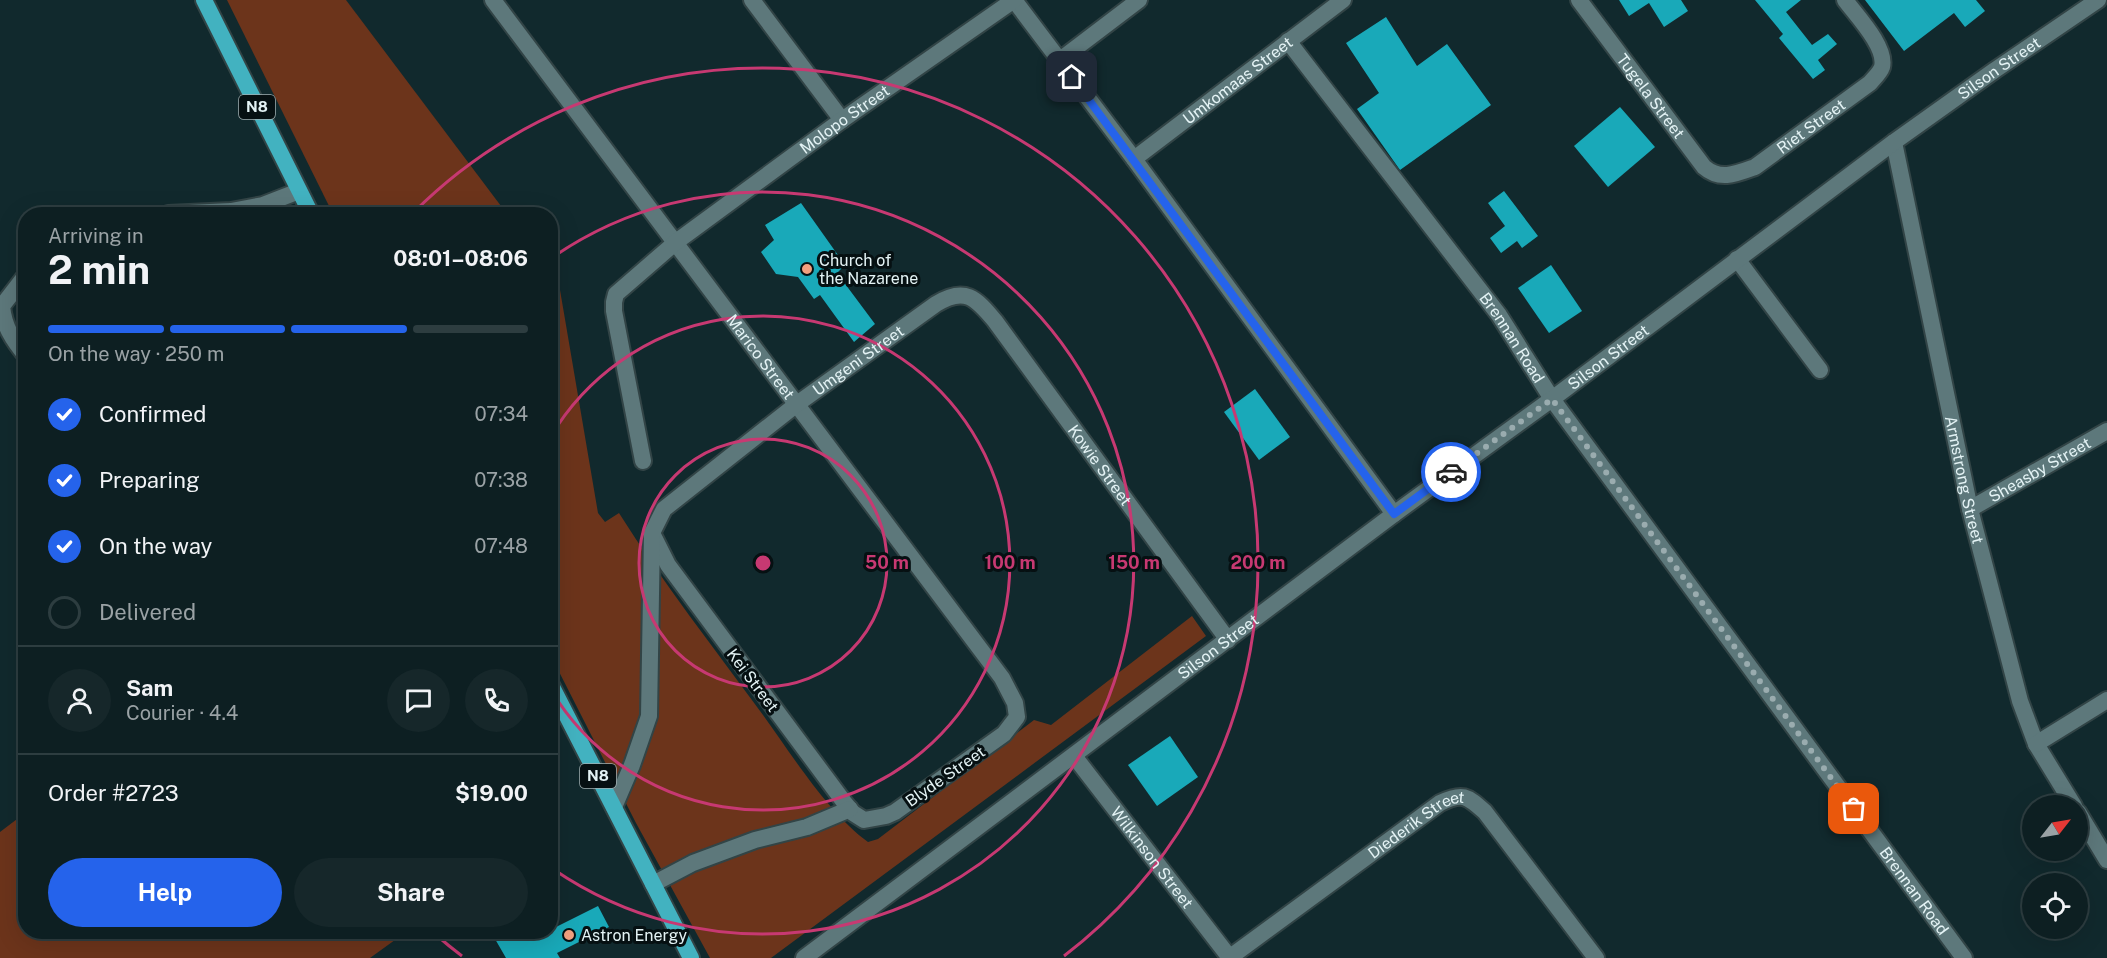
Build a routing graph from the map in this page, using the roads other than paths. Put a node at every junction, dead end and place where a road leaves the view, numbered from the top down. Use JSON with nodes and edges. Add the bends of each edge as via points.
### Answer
{"nodes":[{"id":1,"x":204,"y":0,"type":"edge"},
{"id":2,"x":493,"y":0,"type":"edge"},
{"id":3,"x":752,"y":0,"type":"edge"},
{"id":4,"x":1014,"y":0,"type":"edge"},
{"id":5,"x":1139,"y":0,"type":"edge"},
{"id":6,"x":1343,"y":0,"type":"edge"},
{"id":7,"x":1580,"y":0,"type":"edge"},
{"id":8,"x":1845,"y":0,"type":"edge"},
{"id":9,"x":2098,"y":0,"type":"edge"},
{"id":10,"x":2103,"y":0,"type":"edge"},
{"id":11,"x":2107,"y":7,"type":"edge"},
{"id":12,"x":1288,"y":41,"type":"junction"},
{"id":13,"x":1060,"y":60,"type":"junction"},
{"id":14,"x":843,"y":120,"type":"junction"},
{"id":15,"x":1894,"y":142,"type":"junction"},
{"id":16,"x":1134,"y":159,"type":"junction"},
{"id":17,"x":1732,"y":175,"type":"joint"},
{"id":18,"x":299,"y":191,"type":"junction"},
{"id":19,"x":252,"y":207,"type":"edge"},
{"id":20,"x":307,"y":207,"type":"edge"},
{"id":21,"x":676,"y":242,"type":"junction"},
{"id":22,"x":1737,"y":260,"type":"junction"},
{"id":23,"x":18,"y":285,"type":"edge"},
{"id":24,"x":966,"y":296,"type":"joint"},
{"id":25,"x":18,"y":346,"type":"edge"},
{"id":26,"x":1820,"y":370,"type":"dead end"},
{"id":27,"x":1552,"y":399,"type":"junction"},
{"id":28,"x":797,"y":404,"type":"junction"},
{"id":29,"x":2107,"y":431,"type":"edge"},
{"id":30,"x":643,"y":461,"type":"dead end"},
{"id":31,"x":1970,"y":509,"type":"junction"},
{"id":32,"x":1394,"y":514,"type":"junction"},
{"id":33,"x":652,"y":533,"type":"junction"},
{"id":34,"x":1228,"y":640,"type":"junction"},
{"id":35,"x":558,"y":698,"type":"edge"},
{"id":36,"x":2107,"y":700,"type":"edge"},
{"id":37,"x":1017,"y":717,"type":"joint"},
{"id":38,"x":2036,"y":744,"type":"junction"},
{"id":39,"x":1074,"y":756,"type":"junction"},
{"id":40,"x":2067,"y":795,"type":"edge"},
{"id":41,"x":614,"y":807,"type":"junction"},
{"id":42,"x":850,"y":809,"type":"junction"},
{"id":43,"x":864,"y":820,"type":"joint"},
{"id":44,"x":2088,"y":829,"type":"edge"},
{"id":45,"x":2107,"y":860,"type":"edge"},
{"id":46,"x":653,"y":884,"type":"junction"},
{"id":47,"x":691,"y":958,"type":"edge"},
{"id":48,"x":804,"y":958,"type":"edge"},
{"id":49,"x":1229,"y":958,"type":"edge"},
{"id":50,"x":1596,"y":958,"type":"edge"},
{"id":51,"x":1964,"y":958,"type":"edge"}],
"edges":[{"from":1,"to":18,"type":"highway","number":"N8"},
{"from":2,"to":21,"type":"street","name":"Marico Street"},
{"from":3,"to":14,"type":"street"},
{"from":4,"to":13,"type":"street"},
{"from":4,"to":14,"type":"street","name":"Molopo Street"},
{"from":5,"to":13,"type":"street"},
{"from":6,"to":12,"type":"street","name":"Umkomaas Street"},
{"from":7,"to":17,"type":"street","name":"Tugela Street","via":[[1704,167],[1718,176]]},
{"from":8,"to":17,"type":"street","name":"Riet Street","via":[[1876,42],[1882,67],[1870,83],[1755,167]]},
{"from":9,"to":15,"type":"street","name":"Silson Street"},
{"from":10,"to":11,"type":"street"},
{"from":12,"to":16,"type":"street","name":"Umkomaas Street"},
{"from":12,"to":27,"type":"street","name":"Brennan Road","via":[[1499,315]]},
{"from":13,"to":16,"type":"street"},
{"from":14,"to":21,"type":"street","name":"Molopo Street"},
{"from":15,"to":22,"type":"street","name":"Silson Street"},
{"from":15,"to":31,"type":"street","name":"Armstrong Street"},
{"from":16,"to":32,"type":"street"},
{"from":18,"to":19,"type":"street"},
{"from":18,"to":20,"type":"highway","number":"N8"},
{"from":21,"to":28,"type":"street","name":"Marico Street"},
{"from":21,"to":30,"type":"street","name":"Molopo Street","via":[[616,294],[614,302]]},
{"from":22,"to":26,"type":"street"},
{"from":22,"to":27,"type":"street","name":"Silson Street"},
{"from":23,"to":25,"type":"street","via":[[2,306],[8,333]]},
{"from":24,"to":28,"type":"street","name":"Umgeni Street","via":[[955,295],[936,304]]},
{"from":24,"to":34,"type":"street","name":"Kowie Street","via":[[979,302],[995,321]]},
{"from":27,"to":32,"type":"street","name":"Silson Street"},
{"from":27,"to":51,"type":"street","name":"Brennan Road"},
{"from":28,"to":33,"type":"street","name":"Umgeni Street","via":[[664,508]]},
{"from":28,"to":37,"type":"street","name":"Marico Street","via":[[1002,678],[1015,703]]},
{"from":29,"to":31,"type":"street","name":"Sheasby Street"},
{"from":31,"to":38,"type":"street","name":"Armstrong Street","via":[[2020,701]]},
{"from":32,"to":34,"type":"street","name":"Silson Street"},
{"from":33,"to":41,"type":"street","via":[[649,716]]},
{"from":33,"to":42,"type":"street","name":"Kei Street","via":[[668,565]]},
{"from":34,"to":39,"type":"street","name":"Silson Street"},
{"from":35,"to":41,"type":"highway","number":"N8"},
{"from":36,"to":38,"type":"street"},
{"from":37,"to":43,"type":"street","name":"Blyde Street","via":[[1004,734],[895,812]]},
{"from":38,"to":40,"type":"street","name":"Armstrong Street"},
{"from":39,"to":48,"type":"street","name":"Silson Street"},
{"from":39,"to":49,"type":"street","name":"Wilkinson Street"},
{"from":41,"to":46,"type":"highway","number":"N8"},
{"from":42,"to":43,"type":"street","name":"Kei Street"},
{"from":42,"to":46,"type":"street","via":[[807,828],[755,840],[693,863]]},
{"from":44,"to":45,"type":"street"},
{"from":46,"to":47,"type":"highway","number":"N8"},
{"from":49,"to":50,"type":"street","name":"Diederik Street","via":[[1453,796],[1468,797],[1485,812]]}]}
